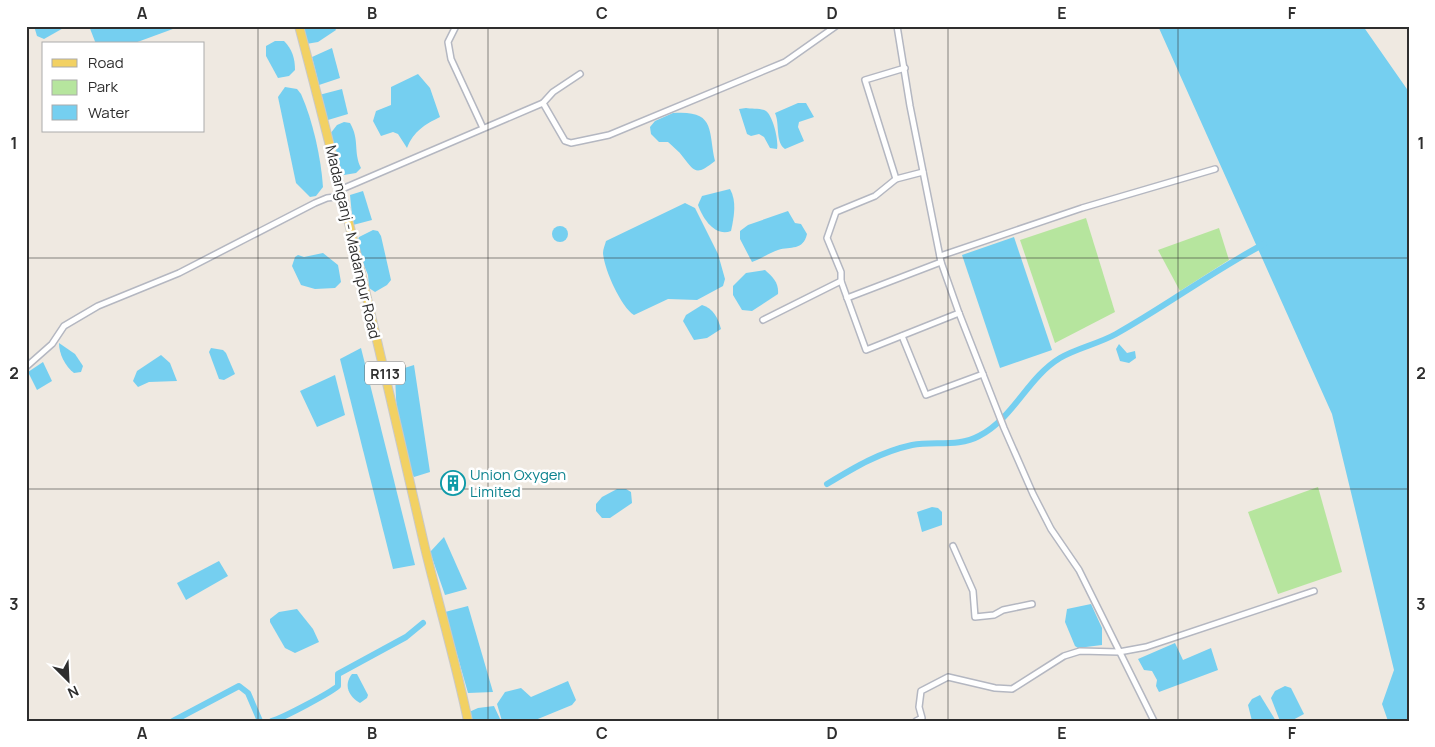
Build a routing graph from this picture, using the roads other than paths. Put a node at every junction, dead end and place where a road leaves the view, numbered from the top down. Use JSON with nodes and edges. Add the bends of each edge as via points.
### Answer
{"nodes":[{"id":1,"x":299,"y":26,"type":"edge"},
{"id":2,"x":456,"y":26,"type":"edge"},
{"id":3,"x":836,"y":26,"type":"edge"},
{"id":4,"x":897,"y":26,"type":"edge"},
{"id":5,"x":905,"y":68,"type":"junction"},
{"id":6,"x":580,"y":74,"type":"dead end"},
{"id":7,"x":543,"y":103,"type":"junction"},
{"id":8,"x":483,"y":128,"type":"junction"},
{"id":9,"x":1215,"y":169,"type":"dead end"},
{"id":10,"x":924,"y":172,"type":"junction"},
{"id":11,"x":896,"y":179,"type":"junction"},
{"id":12,"x":343,"y":193,"type":"junction"},
{"id":13,"x":941,"y":259,"type":"junction"},
{"id":14,"x":841,"y":281,"type":"junction"},
{"id":15,"x":847,"y":298,"type":"junction"},
{"id":16,"x":959,"y":313,"type":"junction"},
{"id":17,"x":763,"y":320,"type":"dead end"},
{"id":18,"x":902,"y":336,"type":"junction"},
{"id":19,"x":26,"y":367,"type":"edge"},
{"id":20,"x":983,"y":374,"type":"junction"},
{"id":21,"x":953,"y":546,"type":"dead end"},
{"id":22,"x":1314,"y":590,"type":"dead end"},
{"id":23,"x":1032,"y":604,"type":"dead end"},
{"id":24,"x":1119,"y":652,"type":"junction"},
{"id":25,"x":468,"y":721,"type":"edge"},
{"id":26,"x":916,"y":721,"type":"edge"},
{"id":27,"x":1154,"y":721,"type":"edge"}],
"edges":[{"from":1,"to":12,"type":"main road","name":"Madanganj - Madanpur Road","number":"R113"},
{"from":2,"to":8,"type":"street","via":[[448,42],[450,59]]},
{"from":3,"to":7,"type":"street","via":[[785,62],[609,135],[571,144],[565,141]]},
{"from":4,"to":5,"type":"street"},
{"from":5,"to":10,"type":"street"},
{"from":5,"to":11,"type":"street","via":[[865,80]]},
{"from":6,"to":7,"type":"street"},
{"from":7,"to":8,"type":"street"},
{"from":8,"to":12,"type":"street"},
{"from":9,"to":13,"type":"street","via":[[1082,208]]},
{"from":10,"to":11,"type":"street"},
{"from":10,"to":13,"type":"street"},
{"from":11,"to":14,"type":"street","via":[[875,196],[839,209],[835,214],[827,238],[841,272]]},
{"from":12,"to":19,"type":"street","via":[[315,203],[179,273],[98,306],[64,326],[52,344]]},
{"from":12,"to":25,"type":"main road","name":"Madanganj - Madanpur Road","number":"R113","via":[[432,580],[457,667]]},
{"from":13,"to":15,"type":"street"},
{"from":13,"to":16,"type":"street"},
{"from":14,"to":15,"type":"street"},
{"from":14,"to":17,"type":"street"},
{"from":15,"to":18,"type":"street","via":[[866,350]]},
{"from":16,"to":18,"type":"street"},
{"from":16,"to":20,"type":"street"},
{"from":18,"to":20,"type":"street","via":[[926,395]]},
{"from":20,"to":24,"type":"street","via":[[1051,529],[1079,570]]},
{"from":21,"to":23,"type":"street","via":[[973,591],[975,617]]},
{"from":22,"to":24,"type":"street","via":[[1146,647]]},
{"from":24,"to":26,"type":"street","via":[[1080,651],[1064,656],[1012,689],[948,677],[921,691],[919,707],[922,718]]},
{"from":24,"to":27,"type":"street"}]}
